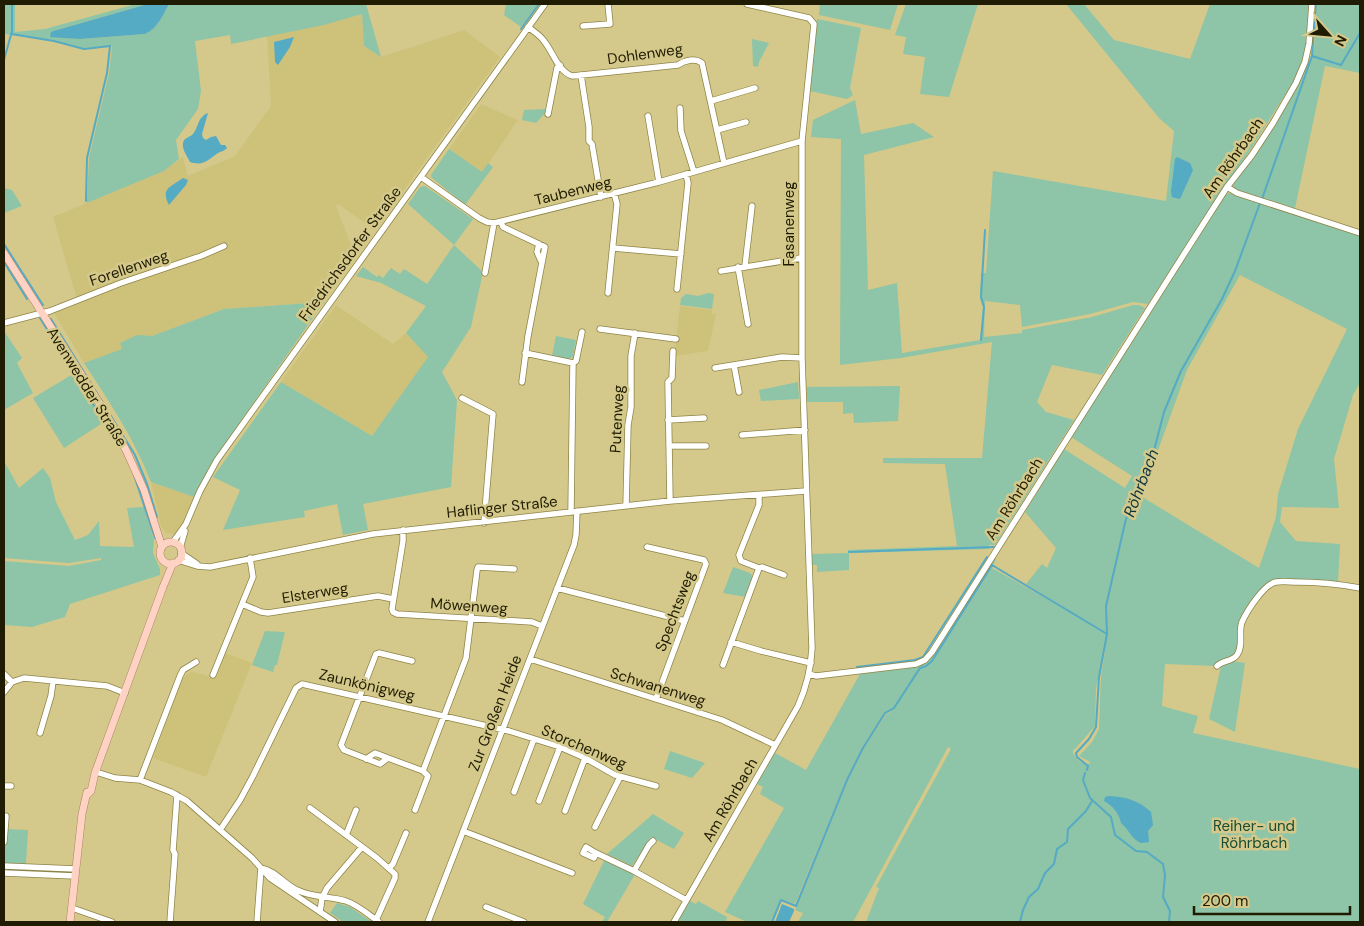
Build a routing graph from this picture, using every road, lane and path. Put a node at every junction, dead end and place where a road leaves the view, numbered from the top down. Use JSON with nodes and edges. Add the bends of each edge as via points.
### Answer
{"nodes":[{"id":1,"x":545,"y":4,"type":"edge"},
{"id":2,"x":608,"y":4,"type":"edge"},
{"id":3,"x":747,"y":4,"type":"edge"},
{"id":4,"x":1312,"y":4,"type":"edge"},
{"id":5,"x":583,"y":26,"type":"dead end"},
{"id":6,"x":528,"y":27,"type":"junction"},
{"id":7,"x":560,"y":65,"type":"junction"},
{"id":8,"x":581,"y":76,"type":"junction"},
{"id":9,"x":755,"y":88,"type":"dead end"},
{"id":10,"x":711,"y":101,"type":"junction"},
{"id":11,"x":680,"y":108,"type":"dead end"},
{"id":12,"x":548,"y":114,"type":"dead end"},
{"id":13,"x":648,"y":116,"type":"dead end"},
{"id":14,"x":746,"y":122,"type":"dead end"},
{"id":15,"x":717,"y":130,"type":"junction"},
{"id":16,"x":802,"y":140,"type":"junction"},
{"id":17,"x":724,"y":163,"type":"junction"},
{"id":18,"x":694,"y":172,"type":"junction"},
{"id":19,"x":686,"y":174,"type":"junction"},
{"id":20,"x":420,"y":177,"type":"junction"},
{"id":21,"x":659,"y":182,"type":"junction"},
{"id":22,"x":1227,"y":187,"type":"junction"},
{"id":23,"x":614,"y":193,"type":"junction"},
{"id":24,"x":601,"y":197,"type":"junction"},
{"id":25,"x":752,"y":206,"type":"dead end"},
{"id":26,"x":498,"y":222,"type":"junction"},
{"id":27,"x":1360,"y":232,"type":"edge"},
{"id":28,"x":224,"y":246,"type":"dead end"},
{"id":29,"x":614,"y":248,"type":"junction"},
{"id":30,"x":4,"y":253,"type":"edge"},
{"id":31,"x":681,"y":254,"type":"junction"},
{"id":32,"x":802,"y":258,"type":"junction"},
{"id":33,"x":746,"y":266,"type":"junction"},
{"id":34,"x":738,"y":267,"type":"junction"},
{"id":35,"x":721,"y":271,"type":"dead end"},
{"id":36,"x":485,"y":273,"type":"dead end"},
{"id":37,"x":677,"y":289,"type":"dead end"},
{"id":38,"x":608,"y":293,"type":"dead end"},
{"id":39,"x":42,"y":312,"type":"junction"},
{"id":40,"x":4,"y":323,"type":"edge"},
{"id":41,"x":748,"y":324,"type":"dead end"},
{"id":42,"x":600,"y":328,"type":"dead end"},
{"id":43,"x":582,"y":332,"type":"dead end"},
{"id":44,"x":635,"y":333,"type":"junction"},
{"id":45,"x":676,"y":339,"type":"dead end"},
{"id":46,"x":673,"y":351,"type":"dead end"},
{"id":47,"x":525,"y":353,"type":"junction"},
{"id":48,"x":802,"y":358,"type":"junction"},
{"id":49,"x":573,"y":363,"type":"junction"},
{"id":50,"x":734,"y":365,"type":"junction"},
{"id":51,"x":715,"y":368,"type":"dead end"},
{"id":52,"x":522,"y":382,"type":"dead end"},
{"id":53,"x":739,"y":392,"type":"dead end"},
{"id":54,"x":462,"y":398,"type":"dead end"},
{"id":55,"x":704,"y":418,"type":"dead end"},
{"id":56,"x":668,"y":420,"type":"junction"},
{"id":57,"x":805,"y":430,"type":"junction"},
{"id":58,"x":742,"y":435,"type":"dead end"},
{"id":59,"x":669,"y":446,"type":"junction"},
{"id":60,"x":706,"y":446,"type":"dead end"},
{"id":61,"x":806,"y":492,"type":"junction"},
{"id":62,"x":759,"y":495,"type":"junction"},
{"id":63,"x":670,"y":501,"type":"junction"},
{"id":64,"x":626,"y":506,"type":"junction"},
{"id":65,"x":574,"y":512,"type":"junction"},
{"id":66,"x":484,"y":523,"type":"junction"},
{"id":67,"x":186,"y":524,"type":"junction"},
{"id":68,"x":403,"y":530,"type":"junction"},
{"id":69,"x":168,"y":544,"type":"junction"},
{"id":70,"x":647,"y":547,"type":"dead end"},
{"id":71,"x":181,"y":550,"type":"junction"},
{"id":72,"x":250,"y":558,"type":"junction"},
{"id":73,"x":165,"y":562,"type":"junction"},
{"id":74,"x":176,"y":562,"type":"junction"},
{"id":75,"x":203,"y":567,"type":"junction"},
{"id":76,"x":759,"y":568,"type":"junction"},
{"id":77,"x":514,"y":569,"type":"dead end"},
{"id":78,"x":784,"y":575,"type":"dead end"},
{"id":79,"x":163,"y":588,"type":"junction"},
{"id":80,"x":557,"y":588,"type":"junction"},
{"id":81,"x":1360,"y":588,"type":"edge"},
{"id":82,"x":393,"y":599,"type":"junction"},
{"id":83,"x":242,"y":604,"type":"junction"},
{"id":84,"x":471,"y":618,"type":"junction"},
{"id":85,"x":684,"y":621,"type":"junction"},
{"id":86,"x":542,"y":626,"type":"junction"},
{"id":87,"x":732,"y":642,"type":"junction"},
{"id":88,"x":530,"y":659,"type":"junction"},
{"id":89,"x":412,"y":661,"type":"dead end"},
{"id":90,"x":196,"y":662,"type":"dead end"},
{"id":91,"x":811,"y":663,"type":"junction"},
{"id":92,"x":723,"y":665,"type":"dead end"},
{"id":93,"x":1217,"y":666,"type":"dead end"},
{"id":94,"x":4,"y":674,"type":"edge"},
{"id":95,"x":810,"y":674,"type":"junction"},
{"id":96,"x":213,"y":675,"type":"dead end"},
{"id":97,"x":53,"y":681,"type":"junction"},
{"id":98,"x":12,"y":682,"type":"junction"},
{"id":99,"x":4,"y":692,"type":"edge"},
{"id":100,"x":125,"y":693,"type":"junction"},
{"id":101,"x":360,"y":696,"type":"junction"},
{"id":102,"x":656,"y":699,"type":"junction"},
{"id":103,"x":444,"y":716,"type":"junction"},
{"id":104,"x":502,"y":730,"type":"junction"},
{"id":105,"x":40,"y":732,"type":"dead end"},
{"id":106,"x":534,"y":739,"type":"junction"},
{"id":107,"x":776,"y":745,"type":"junction"},
{"id":108,"x":560,"y":747,"type":"junction"},
{"id":109,"x":585,"y":758,"type":"junction"},
{"id":110,"x":423,"y":771,"type":"junction"},
{"id":111,"x":95,"y":773,"type":"junction"},
{"id":112,"x":620,"y":777,"type":"junction"},
{"id":113,"x":140,"y":780,"type":"junction"},
{"id":114,"x":4,"y":786,"type":"edge"},
{"id":115,"x":11,"y":786,"type":"dead end"},
{"id":116,"x":656,"y":786,"type":"dead end"},
{"id":117,"x":514,"y":792,"type":"dead end"},
{"id":118,"x":177,"y":795,"type":"junction"},
{"id":119,"x":539,"y":800,"type":"dead end"},
{"id":120,"x":310,"y":808,"type":"dead end"},
{"id":121,"x":356,"y":810,"type":"dead end"},
{"id":122,"x":415,"y":810,"type":"dead end"},
{"id":123,"x":565,"y":811,"type":"dead end"},
{"id":124,"x":6,"y":816,"type":"dead end"},
{"id":125,"x":595,"y":827,"type":"dead end"},
{"id":126,"x":220,"y":830,"type":"junction"},
{"id":127,"x":463,"y":831,"type":"junction"},
{"id":128,"x":406,"y":833,"type":"dead end"},
{"id":129,"x":346,"y":835,"type":"junction"},
{"id":130,"x":653,"y":841,"type":"dead end"},
{"id":131,"x":4,"y":842,"type":"edge"},
{"id":132,"x":362,"y":847,"type":"junction"},
{"id":133,"x":596,"y":852,"type":"dead end"},
{"id":134,"x":4,"y":866,"type":"edge"},
{"id":135,"x":261,"y":868,"type":"junction"},
{"id":136,"x":388,"y":868,"type":"junction"},
{"id":137,"x":634,"y":871,"type":"junction"},
{"id":138,"x":4,"y":873,"type":"edge"},
{"id":139,"x":75,"y":873,"type":"junction"},
{"id":140,"x":572,"y":873,"type":"dead end"},
{"id":141,"x":322,"y":898,"type":"junction"},
{"id":142,"x":686,"y":900,"type":"junction"},
{"id":143,"x":486,"y":907,"type":"dead end"},
{"id":144,"x":72,"y":908,"type":"junction"},
{"id":145,"x":320,"y":912,"type":"junction"},
{"id":146,"x":378,"y":921,"type":"edge"},
{"id":147,"x":70,"y":922,"type":"edge"},
{"id":148,"x":112,"y":922,"type":"edge"},
{"id":149,"x":170,"y":922,"type":"edge"},
{"id":150,"x":257,"y":922,"type":"edge"},
{"id":151,"x":335,"y":922,"type":"edge"},
{"id":152,"x":428,"y":922,"type":"edge"},
{"id":153,"x":524,"y":922,"type":"edge"},
{"id":154,"x":674,"y":922,"type":"edge"}],
"edges":[{"from":1,"to":6,"type":"street","name":"Friedrichsdorfer Straße"},
{"from":2,"to":5,"type":"street","via":[[610,24]]},
{"from":3,"to":16,"type":"street","name":"Fasanenweg","via":[[812,20],[814,24]]},
{"from":4,"to":22,"type":"street","name":"Am Röhrbach","via":[[1305,62],[1273,123]]},
{"from":6,"to":7,"type":"street","via":[[543,39]]},
{"from":6,"to":20,"type":"street","name":"Friedrichsdorfer Straße"},
{"from":7,"to":8,"type":"street","via":[[567,74]]},
{"from":7,"to":12,"type":"street"},
{"from":8,"to":10,"type":"street","name":"Dohlenweg","via":[[698,60],[702,62]]},
{"from":8,"to":24,"type":"street"},
{"from":9,"to":10,"type":"street"},
{"from":10,"to":15,"type":"street","name":"Dohlenweg"},
{"from":11,"to":18,"type":"street","via":[[681,131]]},
{"from":13,"to":21,"type":"street"},
{"from":14,"to":15,"type":"street"},
{"from":15,"to":17,"type":"street","name":"Dohlenweg"},
{"from":16,"to":17,"type":"street","name":"Taubenweg"},
{"from":16,"to":32,"type":"street","name":"Fasanenweg"},
{"from":17,"to":18,"type":"street","name":"Taubenweg"},
{"from":18,"to":19,"type":"street","name":"Taubenweg"},
{"from":19,"to":21,"type":"street","name":"Taubenweg"},
{"from":19,"to":31,"type":"street","via":[[688,183]]},
{"from":20,"to":26,"type":"street","via":[[478,218]]},
{"from":20,"to":67,"type":"street","name":"Friedrichsdorfer Straße","via":[[217,460]]},
{"from":21,"to":23,"type":"street","name":"Taubenweg"},
{"from":22,"to":27,"type":"street"},
{"from":22,"to":95,"type":"street","name":"Am Röhrbach","via":[[929,656],[916,664],[816,676]]},
{"from":23,"to":24,"type":"street","name":"Taubenweg"},
{"from":23,"to":29,"type":"street","via":[[617,204]]},
{"from":24,"to":26,"type":"street","name":"Taubenweg"},
{"from":25,"to":33,"type":"street"},
{"from":26,"to":36,"type":"street"},
{"from":26,"to":47,"type":"street","via":[[545,247]]},
{"from":28,"to":39,"type":"street","name":"Forellenweg"},
{"from":29,"to":31,"type":"street"},
{"from":29,"to":38,"type":"street"},
{"from":30,"to":39,"type":"main road","name":"Avenwedder Straße"},
{"from":31,"to":37,"type":"street"},
{"from":32,"to":33,"type":"street"},
{"from":32,"to":48,"type":"street","name":"Fasanenweg"},
{"from":33,"to":34,"type":"street"},
{"from":34,"to":35,"type":"street"},
{"from":34,"to":41,"type":"street"},
{"from":39,"to":40,"type":"street","name":"Forellenweg"},
{"from":39,"to":69,"type":"main road","name":"Avenwedder Straße","via":[[126,450],[157,528]]},
{"from":42,"to":44,"type":"street"},
{"from":43,"to":49,"type":"street","name":"Zur Großen Heide"},
{"from":44,"to":45,"type":"street"},
{"from":44,"to":64,"type":"street","name":"Putenweg","via":[[631,356]]},
{"from":46,"to":56,"type":"street","via":[[672,378],[668,382]]},
{"from":47,"to":49,"type":"street"},
{"from":47,"to":52,"type":"street"},
{"from":48,"to":50,"type":"street","via":[[782,357]]},
{"from":48,"to":57,"type":"street","name":"Fasanenweg"},
{"from":49,"to":65,"type":"street","name":"Zur Großen Heide"},
{"from":50,"to":51,"type":"street"},
{"from":50,"to":53,"type":"street"},
{"from":54,"to":66,"type":"street","via":[[493,414]]},
{"from":55,"to":56,"type":"street"},
{"from":56,"to":59,"type":"street"},
{"from":57,"to":58,"type":"street"},
{"from":57,"to":61,"type":"street","name":"Fasanenweg"},
{"from":59,"to":60,"type":"street"},
{"from":59,"to":63,"type":"street"},
{"from":61,"to":62,"type":"street","name":"Haflinger Straße"},
{"from":61,"to":91,"type":"street","name":"Fasanenweg"},
{"from":62,"to":63,"type":"street","name":"Haflinger Straße"},
{"from":62,"to":76,"type":"street","via":[[759,504],[739,555],[741,561]]},
{"from":63,"to":64,"type":"street","name":"Haflinger Straße"},
{"from":64,"to":65,"type":"street","name":"Haflinger Straße"},
{"from":65,"to":66,"type":"street","name":"Haflinger Straße"},
{"from":65,"to":80,"type":"street","name":"Zur Großen Heide","via":[[576,535]]},
{"from":66,"to":68,"type":"street","name":"Haflinger Straße"},
{"from":67,"to":69,"type":"street","name":"Friedrichsdorfer Straße"},
{"from":67,"to":71,"type":"street","name":"Friedrichsdorfer Straße"},
{"from":68,"to":72,"type":"street","name":"Haflinger Straße"},
{"from":68,"to":82,"type":"street"},
{"from":69,"to":71,"type":"main road"},
{"from":69,"to":73,"type":"main road","name":"Avenwedder Straße","via":[[160,556]]},
{"from":70,"to":85,"type":"street","name":"Spechtsweg","via":[[704,560],[706,564]]},
{"from":71,"to":74,"type":"main road"},
{"from":71,"to":75,"type":"street"},
{"from":72,"to":75,"type":"street","name":"Haflinger Straße"},
{"from":72,"to":83,"type":"street","via":[[252,576]]},
{"from":73,"to":74,"type":"main road"},
{"from":73,"to":79,"type":"main road"},
{"from":74,"to":75,"type":"street","name":"Haflinger Straße"},
{"from":74,"to":79,"type":"main road"},
{"from":76,"to":78,"type":"street"},
{"from":76,"to":87,"type":"street"},
{"from":77,"to":84,"type":"street","via":[[478,567]]},
{"from":79,"to":100,"type":"main road"},
{"from":80,"to":85,"type":"street"},
{"from":80,"to":86,"type":"street","name":"Zur Großen Heide"},
{"from":81,"to":93,"type":"street","via":[[1314,582],[1275,582],[1262,592],[1242,623],[1237,655]]},
{"from":82,"to":83,"type":"street","name":"Elsterweg","via":[[378,596],[268,613]]},
{"from":82,"to":84,"type":"street","name":"Möwenweg","via":[[392,609],[397,614]]},
{"from":83,"to":96,"type":"street"},
{"from":84,"to":86,"type":"street","name":"Möwenweg","via":[[532,622]]},
{"from":84,"to":103,"type":"street","via":[[466,658]]},
{"from":85,"to":102,"type":"street","name":"Spechtsweg"},
{"from":86,"to":88,"type":"street","name":"Zur Großen Heide"},
{"from":87,"to":91,"type":"street"},
{"from":87,"to":92,"type":"street"},
{"from":88,"to":102,"type":"street","name":"Schwanenweg"},
{"from":88,"to":104,"type":"street","name":"Zur Großen Heide"},
{"from":89,"to":101,"type":"street","via":[[379,652],[376,654]]},
{"from":90,"to":113,"type":"street","via":[[180,676]]},
{"from":91,"to":95,"type":"street","name":"Fasanenweg"},
{"from":94,"to":98,"type":"street"},
{"from":95,"to":107,"type":"street","name":"Am Röhrbach","via":[[798,706]]},
{"from":97,"to":98,"type":"street","via":[[24,678]]},
{"from":97,"to":100,"type":"street","via":[[107,686]]},
{"from":97,"to":105,"type":"street"},
{"from":98,"to":99,"type":"street"},
{"from":100,"to":111,"type":"main road"},
{"from":101,"to":103,"type":"street","name":"Zaunkönigweg"},
{"from":101,"to":110,"type":"street","via":[[341,747],[380,764],[388,758]]},
{"from":101,"to":126,"type":"street","name":"Zaunkönigweg","via":[[299,685],[240,800]]},
{"from":102,"to":107,"type":"street","name":"Schwanenweg","via":[[722,720]]},
{"from":103,"to":104,"type":"street","name":"Zaunkönigweg"},
{"from":103,"to":110,"type":"street"},
{"from":104,"to":106,"type":"street","name":"Storchenweg"},
{"from":104,"to":127,"type":"street","name":"Zur Großen Heide"},
{"from":106,"to":108,"type":"street","name":"Storchenweg"},
{"from":106,"to":117,"type":"street"},
{"from":107,"to":142,"type":"street","name":"Am Röhrbach"},
{"from":108,"to":109,"type":"street","name":"Storchenweg"},
{"from":108,"to":119,"type":"street"},
{"from":109,"to":112,"type":"street","name":"Storchenweg"},
{"from":109,"to":123,"type":"street"},
{"from":110,"to":122,"type":"street","via":[[428,776]]},
{"from":111,"to":113,"type":"street"},
{"from":111,"to":139,"type":"main road","via":[[82,814]]},
{"from":112,"to":116,"type":"street","name":"Storchenweg"},
{"from":112,"to":125,"type":"street"},
{"from":113,"to":118,"type":"street"},
{"from":114,"to":115,"type":"street"},
{"from":118,"to":126,"type":"street"},
{"from":118,"to":149,"type":"street"},
{"from":120,"to":129,"type":"street"},
{"from":121,"to":129,"type":"street"},
{"from":124,"to":131,"type":"street"},
{"from":126,"to":135,"type":"street"},
{"from":127,"to":140,"type":"street"},
{"from":127,"to":152,"type":"street","name":"Zur Großen Heide"},
{"from":128,"to":136,"type":"street","via":[[393,864]]},
{"from":129,"to":132,"type":"street"},
{"from":130,"to":137,"type":"street"},
{"from":132,"to":136,"type":"street"},
{"from":132,"to":141,"type":"street"},
{"from":133,"to":137,"type":"street"},
{"from":134,"to":139,"type":"street"},
{"from":135,"to":141,"type":"street","via":[[270,870],[299,891]]},
{"from":135,"to":145,"type":"street","via":[[270,878]]},
{"from":135,"to":150,"type":"street"},
{"from":136,"to":146,"type":"street","via":[[395,878]]},
{"from":137,"to":142,"type":"street"},
{"from":138,"to":139,"type":"street"},
{"from":139,"to":144,"type":"main road"},
{"from":141,"to":145,"type":"street"},
{"from":141,"to":146,"type":"street","via":[[351,903]]},
{"from":142,"to":154,"type":"street","name":"Am Röhrbach"},
{"from":143,"to":153,"type":"street"},
{"from":144,"to":147,"type":"main road"},
{"from":144,"to":148,"type":"street"},
{"from":145,"to":151,"type":"street"}]}
